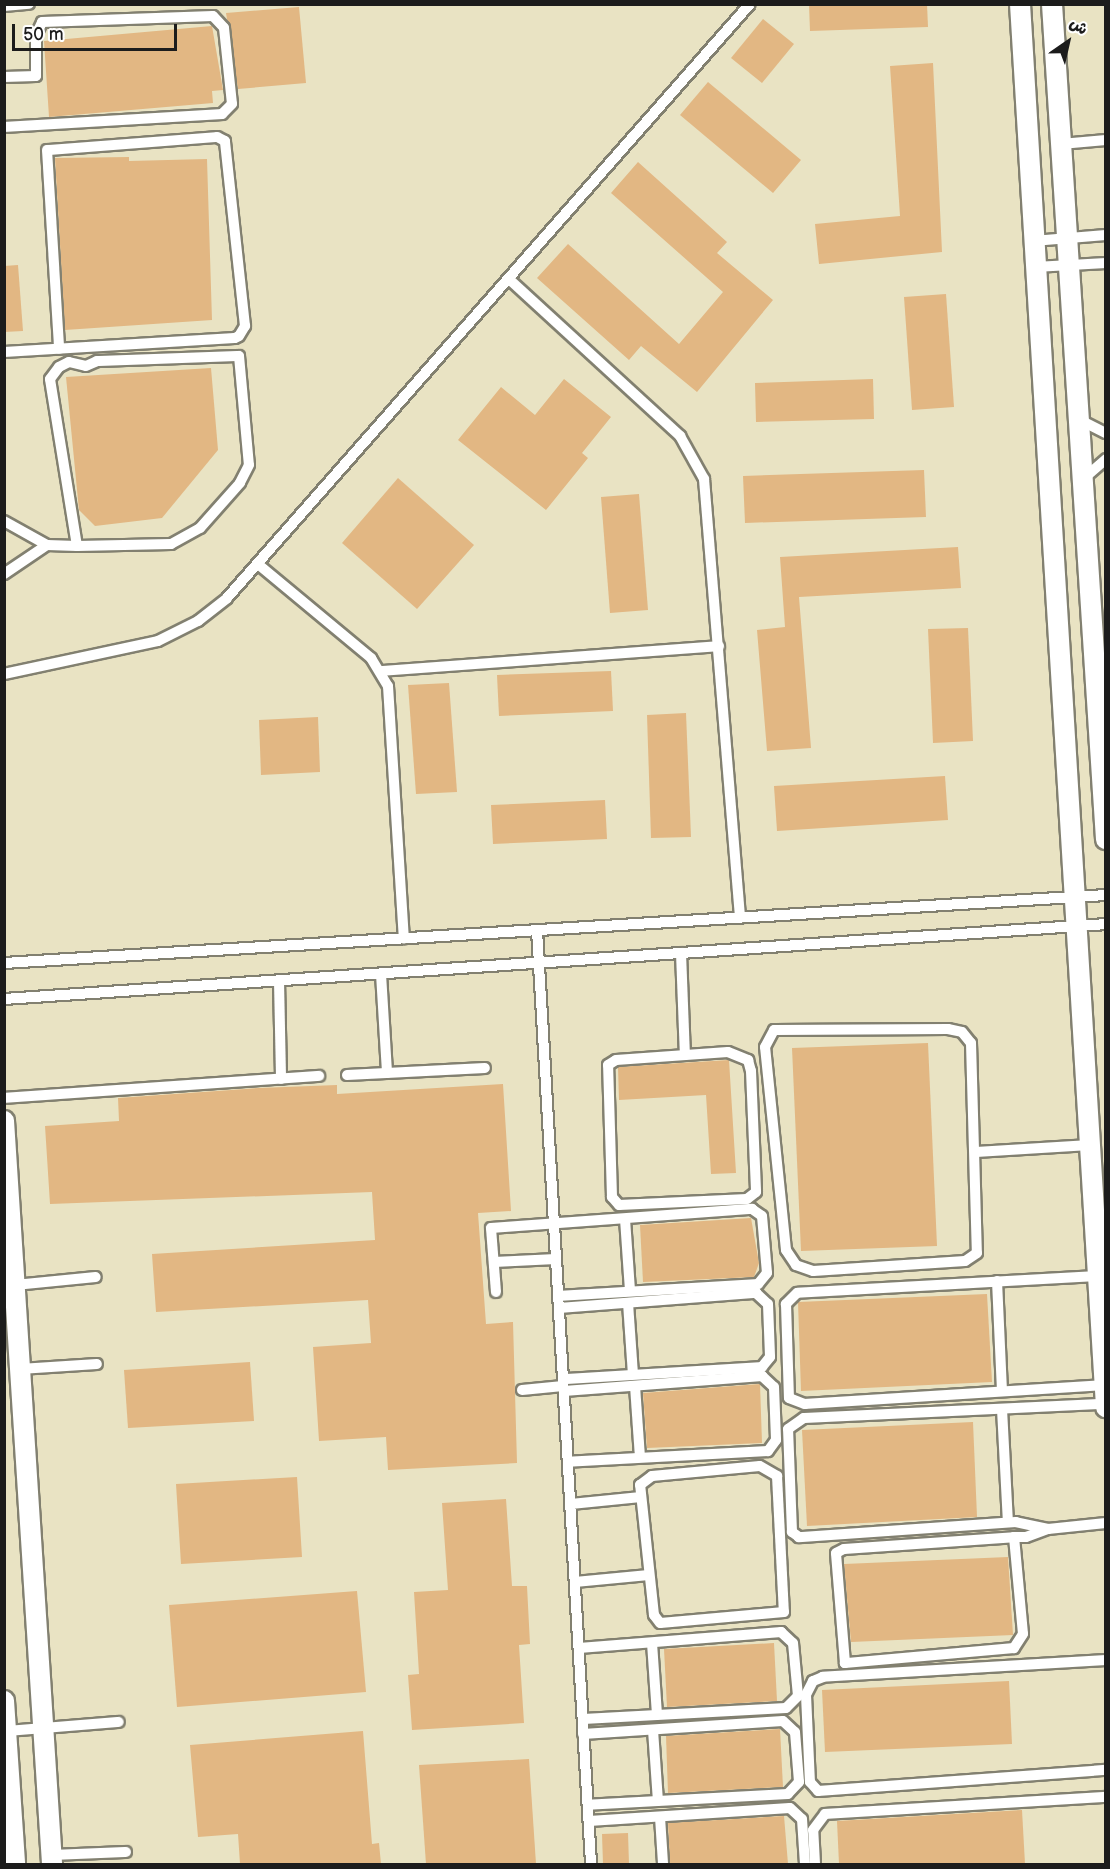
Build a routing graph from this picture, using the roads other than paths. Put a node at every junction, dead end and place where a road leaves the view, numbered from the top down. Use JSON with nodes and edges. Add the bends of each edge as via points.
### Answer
{"nodes":[{"id":1,"x":29,"y":4,"type":"edge"},
{"id":2,"x":750,"y":4,"type":"edge"},
{"id":3,"x":1020,"y":4,"type":"edge"},
{"id":4,"x":1052,"y":4,"type":"edge"},
{"id":5,"x":4,"y":6,"type":"edge"},
{"id":6,"x":4,"y":77,"type":"edge"},
{"id":7,"x":4,"y":127,"type":"edge"},
{"id":8,"x":1106,"y":140,"type":"edge"},
{"id":9,"x":1061,"y":144,"type":"junction"},
{"id":10,"x":1106,"y":235,"type":"edge"},
{"id":11,"x":1067,"y":238,"type":"junction"},
{"id":12,"x":1034,"y":241,"type":"junction"},
{"id":13,"x":1106,"y":263,"type":"edge"},
{"id":14,"x":1068,"y":266,"type":"junction"},
{"id":15,"x":1035,"y":267,"type":"junction"},
{"id":16,"x":510,"y":280,"type":"junction"},
{"id":17,"x":59,"y":349,"type":"junction"},
{"id":18,"x":4,"y":352,"type":"edge"},
{"id":19,"x":1078,"y":419,"type":"junction"},
{"id":20,"x":1106,"y":434,"type":"edge"},
{"id":21,"x":1106,"y":459,"type":"edge"},
{"id":22,"x":1082,"y":481,"type":"junction"},
{"id":23,"x":4,"y":521,"type":"edge"},
{"id":24,"x":47,"y":545,"type":"junction"},
{"id":25,"x":77,"y":546,"type":"junction"},
{"id":26,"x":259,"y":565,"type":"junction"},
{"id":27,"x":4,"y":574,"type":"edge"},
{"id":28,"x":719,"y":646,"type":"junction"},
{"id":29,"x":381,"y":670,"type":"junction"},
{"id":30,"x":4,"y":674,"type":"edge"},
{"id":31,"x":1101,"y":703,"type":"edge"},
{"id":32,"x":1106,"y":839,"type":"edge"},
{"id":33,"x":1106,"y":895,"type":"edge"},
{"id":34,"x":1073,"y":897,"type":"junction"},
{"id":35,"x":740,"y":918,"type":"junction"},
{"id":36,"x":1106,"y":924,"type":"edge"},
{"id":37,"x":1075,"y":926,"type":"junction"},
{"id":38,"x":537,"y":930,"type":"junction"},
{"id":39,"x":404,"y":939,"type":"junction"},
{"id":40,"x":681,"y":953,"type":"junction"},
{"id":41,"x":4,"y":963,"type":"edge"},
{"id":42,"x":539,"y":963,"type":"junction"},
{"id":43,"x":381,"y":974,"type":"junction"},
{"id":44,"x":279,"y":981,"type":"junction"},
{"id":45,"x":4,"y":999,"type":"edge"},
{"id":46,"x":685,"y":1056,"type":"junction"},
{"id":47,"x":485,"y":1068,"type":"dead end"},
{"id":48,"x":387,"y":1073,"type":"junction"},
{"id":49,"x":347,"y":1075,"type":"dead end"},
{"id":50,"x":319,"y":1076,"type":"dead end"},
{"id":51,"x":281,"y":1079,"type":"junction"},
{"id":52,"x":4,"y":1098,"type":"edge"},
{"id":53,"x":4,"y":1121,"type":"edge"},
{"id":54,"x":1089,"y":1145,"type":"junction"},
{"id":55,"x":977,"y":1152,"type":"junction"},
{"id":56,"x":625,"y":1219,"type":"junction"},
{"id":57,"x":554,"y":1224,"type":"junction"},
{"id":58,"x":556,"y":1259,"type":"junction"},
{"id":59,"x":494,"y":1262,"type":"junction"},
{"id":60,"x":1097,"y":1276,"type":"junction"},
{"id":61,"x":96,"y":1277,"type":"dead end"},
{"id":62,"x":997,"y":1281,"type":"junction"},
{"id":63,"x":15,"y":1285,"type":"junction"},
{"id":64,"x":630,"y":1290,"type":"junction"},
{"id":65,"x":496,"y":1292,"type":"dead end"},
{"id":66,"x":558,"y":1296,"type":"junction"},
{"id":67,"x":628,"y":1303,"type":"junction"},
{"id":68,"x":559,"y":1308,"type":"junction"},
{"id":69,"x":97,"y":1364,"type":"dead end"},
{"id":70,"x":20,"y":1369,"type":"junction"},
{"id":71,"x":633,"y":1374,"type":"junction"},
{"id":72,"x":563,"y":1385,"type":"junction"},
{"id":73,"x":635,"y":1386,"type":"junction"},
{"id":74,"x":522,"y":1390,"type":"dead end"},
{"id":75,"x":1002,"y":1391,"type":"junction"},
{"id":76,"x":1105,"y":1399,"type":"edge"},
{"id":77,"x":1002,"y":1409,"type":"junction"},
{"id":78,"x":640,"y":1457,"type":"junction"},
{"id":79,"x":568,"y":1462,"type":"junction"},
{"id":80,"x":641,"y":1497,"type":"junction"},
{"id":81,"x":570,"y":1503,"type":"junction"},
{"id":82,"x":1008,"y":1522,"type":"junction"},
{"id":83,"x":1106,"y":1523,"type":"edge"},
{"id":84,"x":1048,"y":1529,"type":"junction"},
{"id":85,"x":1014,"y":1537,"type":"junction"},
{"id":86,"x":649,"y":1575,"type":"junction"},
{"id":87,"x":575,"y":1582,"type":"junction"},
{"id":88,"x":651,"y":1642,"type":"junction"},
{"id":89,"x":579,"y":1648,"type":"junction"},
{"id":90,"x":1106,"y":1660,"type":"edge"},
{"id":91,"x":4,"y":1701,"type":"edge"},
{"id":92,"x":657,"y":1715,"type":"junction"},
{"id":93,"x":583,"y":1719,"type":"junction"},
{"id":94,"x":119,"y":1722,"type":"dead end"},
{"id":95,"x":43,"y":1728,"type":"junction"},
{"id":96,"x":653,"y":1730,"type":"junction"},
{"id":97,"x":6,"y":1731,"type":"junction"},
{"id":98,"x":584,"y":1734,"type":"junction"},
{"id":99,"x":1106,"y":1770,"type":"edge"},
{"id":100,"x":7,"y":1787,"type":"edge"},
{"id":101,"x":1106,"y":1797,"type":"edge"},
{"id":102,"x":658,"y":1801,"type":"junction"},
{"id":103,"x":588,"y":1805,"type":"junction"},
{"id":104,"x":660,"y":1816,"type":"junction"},
{"id":105,"x":589,"y":1821,"type":"junction"},
{"id":106,"x":126,"y":1852,"type":"dead end"},
{"id":107,"x":51,"y":1860,"type":"edge"},
{"id":108,"x":15,"y":1864,"type":"edge"},
{"id":109,"x":591,"y":1864,"type":"edge"},
{"id":110,"x":663,"y":1864,"type":"edge"},
{"id":111,"x":805,"y":1864,"type":"edge"},
{"id":112,"x":815,"y":1864,"type":"edge"}],
"edges":[{"from":1,"to":5,"type":"lane"},
{"from":2,"to":16,"type":"lane"},
{"from":3,"to":12,"type":"street"},
{"from":4,"to":9,"type":"street"},
{"from":6,"to":7,"type":"lane","via":[[36,76],[36,35],[42,22],[213,16],[223,24],[232,104],[222,114]]},
{"from":8,"to":9,"type":"lane"},
{"from":9,"to":11,"type":"street"},
{"from":10,"to":11,"type":"lane"},
{"from":11,"to":12,"type":"lane"},
{"from":11,"to":14,"type":"street"},
{"from":12,"to":15,"type":"street"},
{"from":13,"to":14,"type":"lane"},
{"from":14,"to":15,"type":"lane"},
{"from":14,"to":19,"type":"street"},
{"from":15,"to":34,"type":"street"},
{"from":16,"to":26,"type":"lane"},
{"from":16,"to":28,"type":"lane","via":[[672,429],[694,456],[708,503]]},
{"from":17,"to":17,"type":"lane","via":[[235,339],[241,333],[225,141],[217,137],[47,150]]},
{"from":17,"to":18,"type":"lane"},
{"from":19,"to":20,"type":"lane"},
{"from":19,"to":22,"type":"street"},
{"from":21,"to":22,"type":"lane"},
{"from":22,"to":31,"type":"street"},
{"from":23,"to":24,"type":"lane"},
{"from":24,"to":25,"type":"lane"},
{"from":24,"to":27,"type":"lane"},
{"from":25,"to":25,"type":"lane","via":[[52,372],[69,362],[86,366],[239,356],[249,465],[240,483],[182,540],[161,546]]},
{"from":26,"to":29,"type":"lane"},
{"from":26,"to":30,"type":"lane","via":[[198,621],[158,640]]},
{"from":28,"to":29,"type":"lane"},
{"from":28,"to":35,"type":"lane"},
{"from":29,"to":39,"type":"lane","via":[[393,718]]},
{"from":31,"to":32,"type":"street"},
{"from":33,"to":34,"type":"lane"},
{"from":34,"to":35,"type":"lane"},
{"from":34,"to":37,"type":"street"},
{"from":35,"to":38,"type":"lane"},
{"from":36,"to":37,"type":"lane"},
{"from":37,"to":40,"type":"lane"},
{"from":37,"to":54,"type":"street"},
{"from":38,"to":39,"type":"lane"},
{"from":38,"to":42,"type":"lane"},
{"from":39,"to":41,"type":"lane"},
{"from":40,"to":42,"type":"lane"},
{"from":40,"to":46,"type":"lane"},
{"from":42,"to":43,"type":"lane"},
{"from":42,"to":57,"type":"lane"},
{"from":43,"to":44,"type":"lane"},
{"from":43,"to":48,"type":"lane"},
{"from":44,"to":45,"type":"lane"},
{"from":44,"to":51,"type":"lane"},
{"from":46,"to":46,"type":"lane","via":[[728,1052],[748,1060],[758,1189],[747,1199],[619,1205],[612,1197],[605,1070],[616,1060]]},
{"from":47,"to":48,"type":"lane"},
{"from":48,"to":49,"type":"lane"},
{"from":50,"to":51,"type":"lane"},
{"from":51,"to":52,"type":"lane"},
{"from":53,"to":63,"type":"street"},
{"from":54,"to":55,"type":"lane"},
{"from":54,"to":60,"type":"street"},
{"from":55,"to":55,"type":"lane","via":[[971,1043],[962,1032],[774,1030],[765,1047],[786,1250],[796,1265],[813,1271],[953,1262],[977,1253]]},
{"from":56,"to":57,"type":"lane"},
{"from":56,"to":64,"type":"lane"},
{"from":56,"to":64,"type":"lane","via":[[752,1209],[764,1220],[766,1273],[762,1282]]},
{"from":57,"to":58,"type":"lane"},
{"from":57,"to":59,"type":"lane","via":[[491,1228]]},
{"from":58,"to":59,"type":"lane"},
{"from":58,"to":66,"type":"lane"},
{"from":59,"to":65,"type":"lane"},
{"from":60,"to":62,"type":"lane"},
{"from":60,"to":76,"type":"street"},
{"from":61,"to":63,"type":"lane"},
{"from":62,"to":75,"type":"lane"},
{"from":62,"to":75,"type":"lane","via":[[792,1295],[786,1304],[789,1398],[805,1404]]},
{"from":63,"to":70,"type":"street"},
{"from":64,"to":66,"type":"lane"},
{"from":66,"to":68,"type":"lane"},
{"from":67,"to":68,"type":"lane"},
{"from":67,"to":71,"type":"lane"},
{"from":67,"to":71,"type":"lane","via":[[756,1293],[768,1304],[770,1357],[765,1366]]},
{"from":68,"to":72,"type":"lane"},
{"from":69,"to":70,"type":"lane"},
{"from":70,"to":95,"type":"street"},
{"from":71,"to":72,"type":"lane"},
{"from":72,"to":73,"type":"lane"},
{"from":72,"to":74,"type":"lane"},
{"from":72,"to":79,"type":"lane"},
{"from":73,"to":78,"type":"lane"},
{"from":73,"to":78,"type":"lane","via":[[762,1376],[774,1387],[777,1440],[772,1449]]},
{"from":75,"to":76,"type":"lane"},
{"from":76,"to":77,"type":"lane"},
{"from":77,"to":82,"type":"lane"},
{"from":77,"to":82,"type":"lane","via":[[794,1421],[788,1429],[792,1532],[808,1538]]},
{"from":78,"to":79,"type":"lane"},
{"from":79,"to":81,"type":"lane"},
{"from":80,"to":81,"type":"lane"},
{"from":80,"to":86,"type":"lane"},
{"from":80,"to":86,"type":"lane","via":[[640,1485],[652,1476],[772,1469],[785,1609],[776,1617],[665,1625],[654,1615]]},
{"from":81,"to":87,"type":"lane"},
{"from":82,"to":84,"type":"lane"},
{"from":83,"to":84,"type":"lane"},
{"from":84,"to":85,"type":"lane"},
{"from":85,"to":85,"type":"lane","via":[[836,1553],[845,1663],[1014,1647],[1023,1634]]},
{"from":86,"to":87,"type":"lane"},
{"from":87,"to":89,"type":"lane"},
{"from":88,"to":89,"type":"lane"},
{"from":88,"to":92,"type":"lane"},
{"from":88,"to":92,"type":"lane","via":[[785,1634],[793,1643],[798,1696],[786,1708]]},
{"from":89,"to":93,"type":"lane"},
{"from":90,"to":99,"type":"lane","via":[[823,1677],[813,1681],[806,1695],[809,1778],[818,1791]]},
{"from":91,"to":97,"type":"street"},
{"from":92,"to":93,"type":"lane"},
{"from":93,"to":98,"type":"lane"},
{"from":94,"to":95,"type":"lane"},
{"from":95,"to":97,"type":"lane"},
{"from":95,"to":107,"type":"street"},
{"from":96,"to":98,"type":"lane"},
{"from":96,"to":102,"type":"lane"},
{"from":96,"to":102,"type":"lane","via":[[787,1722],[795,1732],[800,1782],[788,1794]]},
{"from":97,"to":100,"type":"street"},
{"from":98,"to":103,"type":"lane"},
{"from":100,"to":108,"type":"street"},
{"from":101,"to":112,"type":"lane","via":[[825,1814],[813,1830]]},
{"from":102,"to":103,"type":"lane"},
{"from":103,"to":105,"type":"lane"},
{"from":104,"to":105,"type":"lane"},
{"from":104,"to":110,"type":"lane"},
{"from":104,"to":111,"type":"lane","via":[[794,1809],[802,1819]]},
{"from":105,"to":109,"type":"lane"},
{"from":106,"to":107,"type":"lane"}]}
